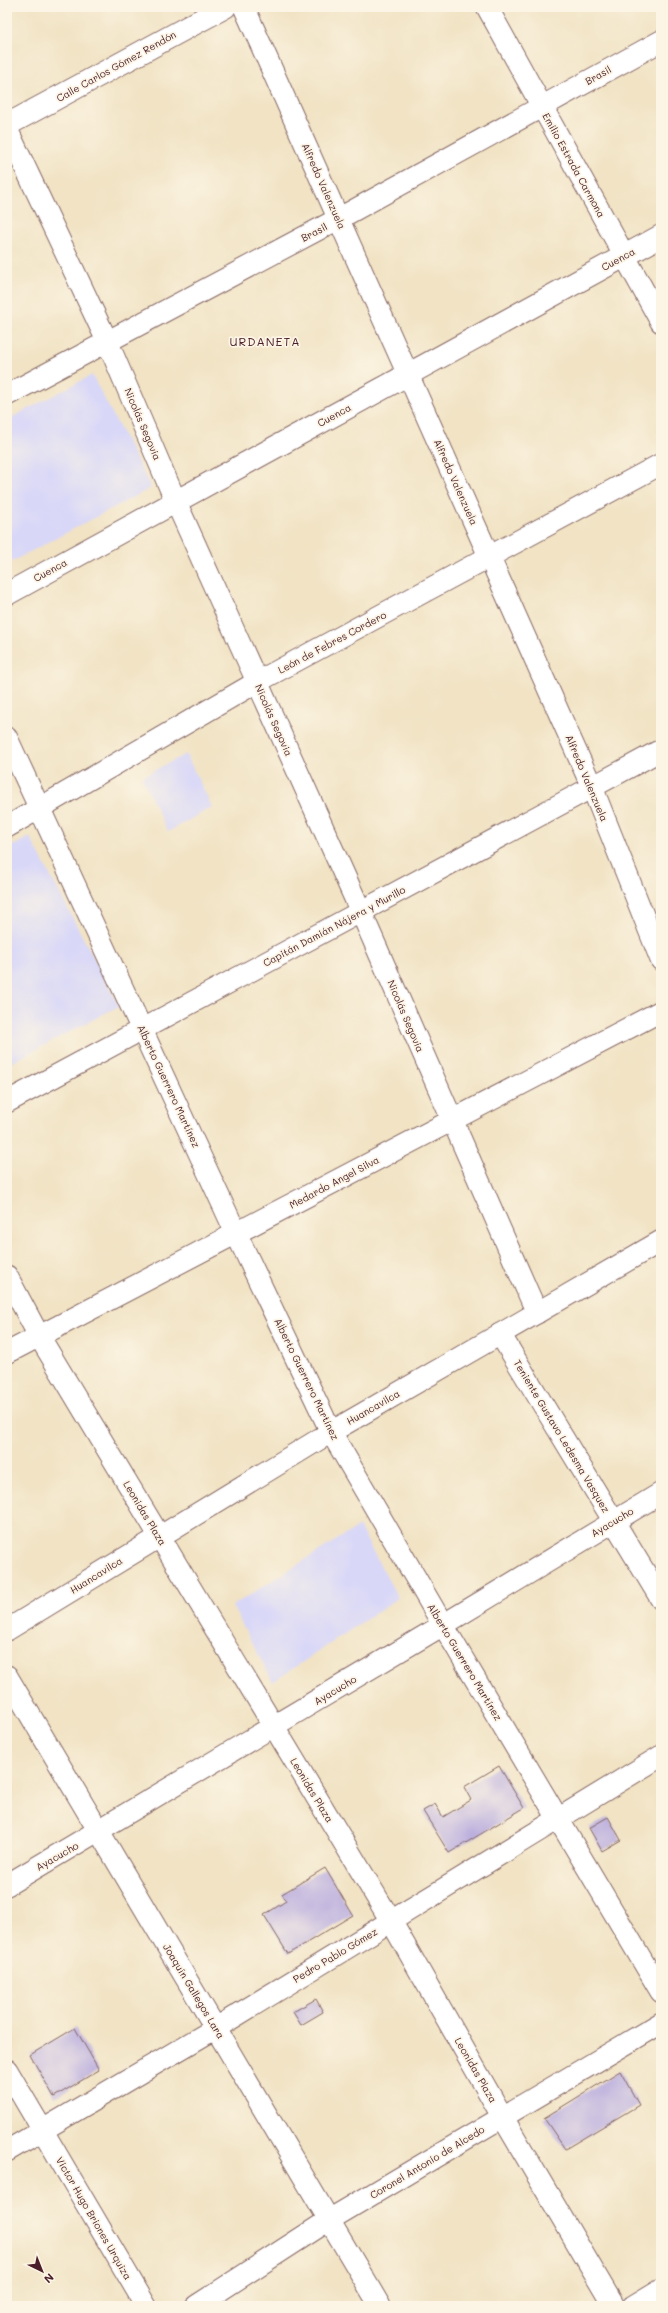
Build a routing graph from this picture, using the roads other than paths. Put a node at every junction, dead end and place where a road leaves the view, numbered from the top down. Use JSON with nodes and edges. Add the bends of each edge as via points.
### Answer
{"nodes":[{"id":1,"x":225,"y":7,"type":"edge"},
{"id":2,"x":244,"y":7,"type":"edge"},
{"id":3,"x":487,"y":7,"type":"edge"},
{"id":4,"x":661,"y":41,"type":"edge"},
{"id":5,"x":541,"y":107,"type":"junction"},
{"id":6,"x":7,"y":126,"type":"edge"},
{"id":7,"x":7,"y":129,"type":"edge"},
{"id":8,"x":338,"y":219,"type":"junction"},
{"id":9,"x":661,"y":236,"type":"edge"},
{"id":10,"x":624,"y":256,"type":"junction"},
{"id":11,"x":661,"y":322,"type":"edge"},
{"id":12,"x":108,"y":342,"type":"junction"},
{"id":13,"x":408,"y":375,"type":"junction"},
{"id":14,"x":7,"y":395,"type":"edge"},
{"id":15,"x":661,"y":464,"type":"edge"},
{"id":16,"x":176,"y":502,"type":"junction"},
{"id":17,"x":489,"y":557,"type":"junction"},
{"id":18,"x":7,"y":594,"type":"edge"},
{"id":19,"x":257,"y":682,"type":"junction"},
{"id":20,"x":7,"y":738,"type":"edge"},
{"id":21,"x":661,"y":750,"type":"edge"},
{"id":22,"x":592,"y":787,"type":"junction"},
{"id":23,"x":39,"y":808,"type":"junction"},
{"id":24,"x":7,"y":827,"type":"edge"},
{"id":25,"x":361,"y":912,"type":"junction"},
{"id":26,"x":661,"y":960,"type":"edge"},
{"id":27,"x":661,"y":1011,"type":"edge"},
{"id":28,"x":142,"y":1028,"type":"junction"},
{"id":29,"x":7,"y":1102,"type":"edge"},
{"id":30,"x":451,"y":1120,"type":"junction"},
{"id":31,"x":236,"y":1233,"type":"junction"},
{"id":32,"x":661,"y":1241,"type":"edge"},
{"id":33,"x":7,"y":1276,"type":"edge"},
{"id":34,"x":536,"y":1313,"type":"junction"},
{"id":35,"x":500,"y":1334,"type":"junction"},
{"id":36,"x":39,"y":1336,"type":"junction"},
{"id":37,"x":7,"y":1353,"type":"edge"},
{"id":38,"x":331,"y":1432,"type":"junction"},
{"id":39,"x":661,"y":1493,"type":"edge"},
{"id":40,"x":613,"y":1521,"type":"junction"},
{"id":41,"x":159,"y":1536,"type":"junction"},
{"id":42,"x":661,"y":1599,"type":"edge"},
{"id":43,"x":443,"y":1626,"type":"junction"},
{"id":44,"x":7,"y":1630,"type":"edge"},
{"id":45,"x":7,"y":1676,"type":"edge"},
{"id":46,"x":273,"y":1726,"type":"junction"},
{"id":47,"x":661,"y":1756,"type":"edge"},
{"id":48,"x":558,"y":1818,"type":"junction"},
{"id":49,"x":99,"y":1831,"type":"junction"},
{"id":50,"x":7,"y":1885,"type":"edge"},
{"id":51,"x":391,"y":1921,"type":"junction"},
{"id":52,"x":661,"y":1992,"type":"edge"},
{"id":53,"x":661,"y":2023,"type":"edge"},
{"id":54,"x":216,"y":2028,"type":"junction"},
{"id":55,"x":7,"y":2070,"type":"edge"},
{"id":56,"x":502,"y":2116,"type":"junction"},
{"id":57,"x":43,"y":2130,"type":"junction"},
{"id":58,"x":7,"y":2151,"type":"edge"},
{"id":59,"x":329,"y":2220,"type":"junction"},
{"id":60,"x":661,"y":2289,"type":"edge"},
{"id":61,"x":146,"y":2306,"type":"edge"},
{"id":62,"x":196,"y":2306,"type":"edge"},
{"id":63,"x":380,"y":2306,"type":"edge"},
{"id":64,"x":614,"y":2306,"type":"edge"},
{"id":65,"x":633,"y":2306,"type":"edge"}],
"edges":[{"from":1,"to":6,"type":"main road","name":"Calle Carlos Gómez Rendón"},
{"from":2,"to":8,"type":"street","name":"Alfredo Valenzuela"},
{"from":3,"to":5,"type":"street","name":"Emilio Estrada Carmona"},
{"from":4,"to":5,"type":"street","name":"Brasil"},
{"from":5,"to":8,"type":"street","name":"Brasil"},
{"from":5,"to":10,"type":"street","name":"Emilio Estrada Carmona"},
{"from":7,"to":12,"type":"street","name":"Nicolás Segovia"},
{"from":8,"to":12,"type":"street","name":"Brasil"},
{"from":8,"to":13,"type":"street","name":"Alfredo Valenzuela"},
{"from":9,"to":10,"type":"main road","name":"Cuenca"},
{"from":10,"to":11,"type":"street","name":"Emilio Estrada Carmona"},
{"from":10,"to":13,"type":"main road","name":"Cuenca"},
{"from":12,"to":14,"type":"street","name":"Brasil"},
{"from":12,"to":16,"type":"street","name":"Nicolás Segovia"},
{"from":13,"to":16,"type":"main road","name":"Cuenca"},
{"from":13,"to":17,"type":"street","name":"Alfredo Valenzuela"},
{"from":15,"to":17,"type":"street","name":"León de Febres Cordero"},
{"from":16,"to":18,"type":"main road","name":"Cuenca"},
{"from":16,"to":19,"type":"street","name":"Nicolás Segovia"},
{"from":17,"to":19,"type":"street","name":"León de Febres Cordero"},
{"from":17,"to":22,"type":"street","name":"Alfredo Valenzuela"},
{"from":19,"to":23,"type":"street","name":"León de Febres Cordero"},
{"from":19,"to":25,"type":"street","name":"Nicolás Segovia"},
{"from":20,"to":23,"type":"street","name":"Alberto Guerrero Martínez"},
{"from":21,"to":22,"type":"street","name":"Capitán Damián Nájera y Murillo"},
{"from":22,"to":25,"type":"street","name":"Capitán Damián Nájera y Murillo"},
{"from":22,"to":26,"type":"street","name":"Alfredo Valenzuela"},
{"from":23,"to":24,"type":"street","name":"León de Febres Cordero"},
{"from":23,"to":28,"type":"street","name":"Alberto Guerrero Martínez"},
{"from":25,"to":28,"type":"street","name":"Capitán Damián Nájera y Murillo"},
{"from":25,"to":30,"type":"street","name":"Nicolás Segovia"},
{"from":27,"to":30,"type":"street","name":"Medardo Angel Silva"},
{"from":28,"to":29,"type":"street","name":"Capitán Damián Nájera y Murillo"},
{"from":28,"to":31,"type":"street","name":"Alberto Guerrero Martínez"},
{"from":30,"to":31,"type":"street","name":"Medardo Angel Silva"},
{"from":30,"to":34,"type":"street","name":"Nicolás Segovia"},
{"from":31,"to":36,"type":"street","name":"Medardo Angel Silva"},
{"from":31,"to":38,"type":"street","name":"Alberto Guerrero Martínez"},
{"from":32,"to":34,"type":"street","name":"Huancavilca"},
{"from":33,"to":36,"type":"street","name":"Leonidas Plaza"},
{"from":34,"to":35,"type":"street","name":"Huancavilca"},
{"from":35,"to":38,"type":"street","name":"Huancavilca"},
{"from":35,"to":40,"type":"street","name":"Teniente Gustavo Ledesma Vasquez"},
{"from":36,"to":37,"type":"street","name":"Medardo Angel Silva"},
{"from":36,"to":41,"type":"street","name":"Leonidas Plaza"},
{"from":38,"to":41,"type":"street","name":"Huancavilca"},
{"from":38,"to":43,"type":"street","name":"Alberto Guerrero Martínez"},
{"from":39,"to":40,"type":"street","name":"Ayacucho"},
{"from":40,"to":42,"type":"street","name":"Teniente Gustavo Ledesma Vasquez"},
{"from":40,"to":43,"type":"street","name":"Ayacucho"},
{"from":41,"to":44,"type":"street","name":"Huancavilca"},
{"from":41,"to":46,"type":"street","name":"Leonidas Plaza"},
{"from":43,"to":46,"type":"street","name":"Ayacucho"},
{"from":43,"to":48,"type":"street","name":"Alberto Guerrero Martínez"},
{"from":45,"to":49,"type":"street","name":"Joaquín Gallegos Lara"},
{"from":46,"to":49,"type":"street","name":"Ayacucho"},
{"from":46,"to":51,"type":"street","name":"Leonidas Plaza"},
{"from":47,"to":48,"type":"street","name":"Pedro Pablo Gómez"},
{"from":48,"to":51,"type":"street","name":"Pedro Pablo Gómez"},
{"from":48,"to":52,"type":"street","name":"Alberto Guerrero Martínez"},
{"from":49,"to":50,"type":"street","name":"Ayacucho"},
{"from":49,"to":54,"type":"street","name":"Joaquín Gallegos Lara"},
{"from":51,"to":54,"type":"street","name":"Pedro Pablo Gómez"},
{"from":51,"to":56,"type":"street","name":"Leonidas Plaza"},
{"from":53,"to":56,"type":"street","name":"Coronel Antonio de Alcedo"},
{"from":54,"to":57,"type":"street","name":"Pedro Pablo Gómez"},
{"from":54,"to":59,"type":"street","name":"Joaquín Gallegos Lara"},
{"from":55,"to":57,"type":"street","name":"Victor Hugo Briones Urquiza"},
{"from":56,"to":59,"type":"street","name":"Coronel Antonio de Alcedo"},
{"from":56,"to":64,"type":"street","name":"Leonidas Plaza"},
{"from":57,"to":58,"type":"street","name":"Pedro Pablo Gómez"},
{"from":57,"to":61,"type":"street","name":"Victor Hugo Briones Urquiza"},
{"from":59,"to":62,"type":"street","name":"Coronel Antonio de Alcedo"},
{"from":59,"to":63,"type":"street","name":"Joaquín Gallegos Lara"},
{"from":60,"to":65,"type":"street"}]}
